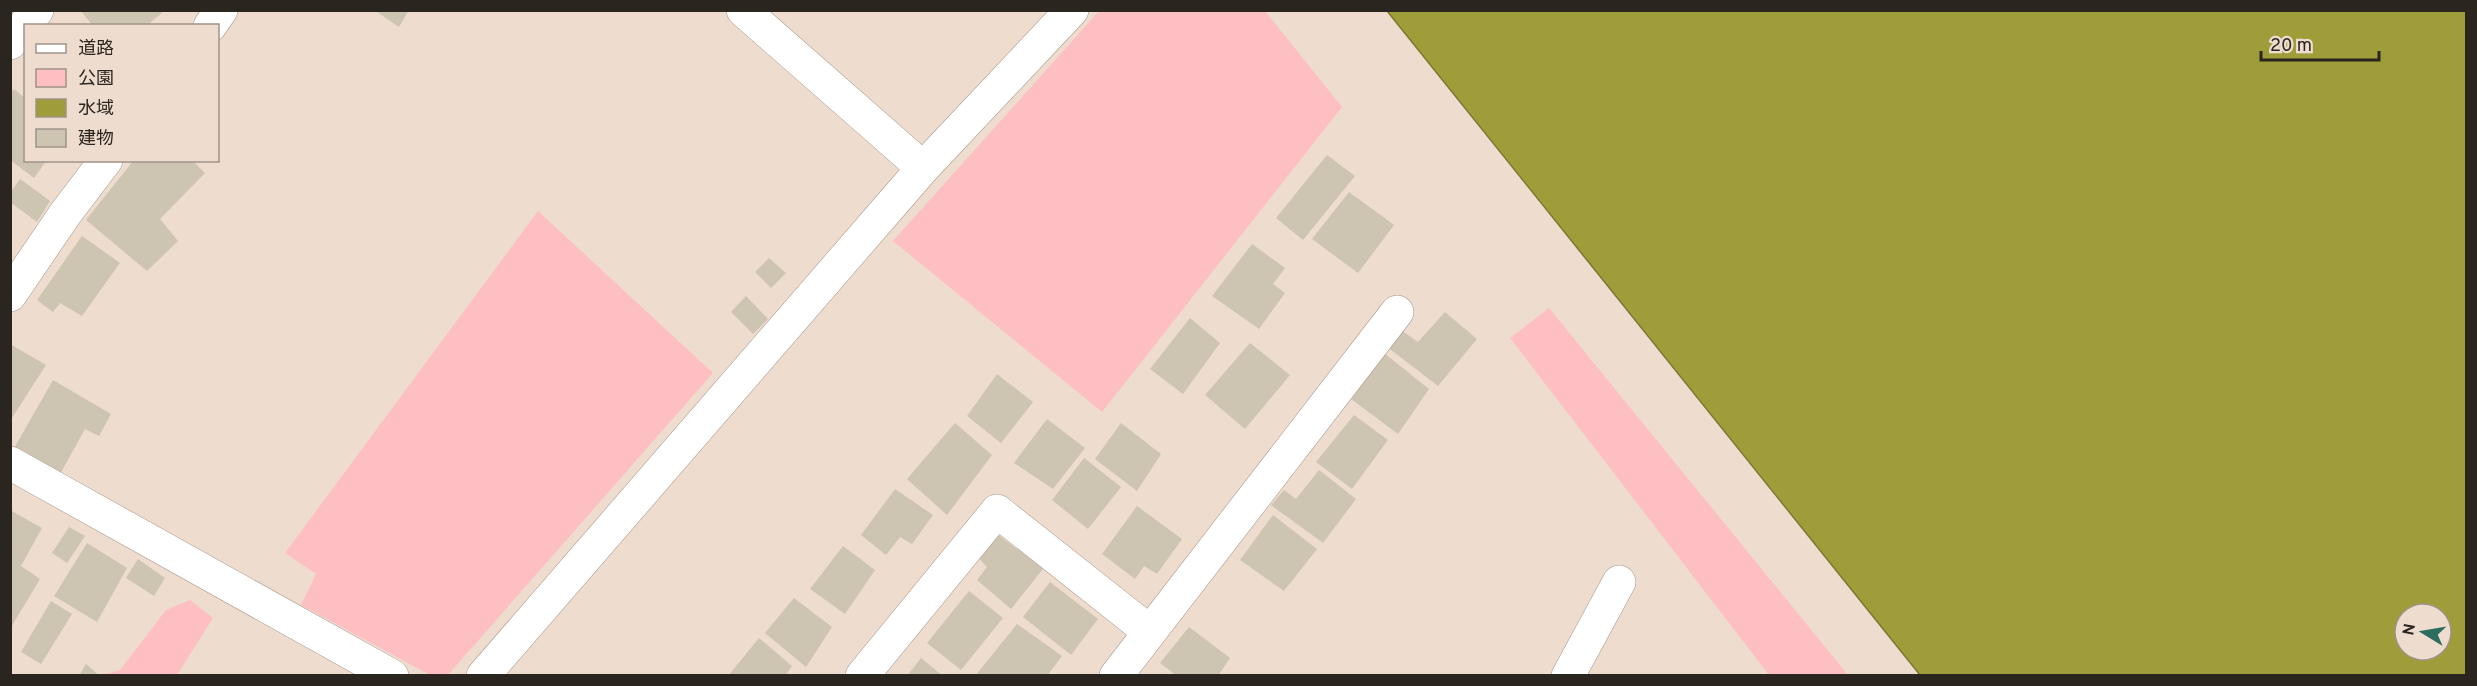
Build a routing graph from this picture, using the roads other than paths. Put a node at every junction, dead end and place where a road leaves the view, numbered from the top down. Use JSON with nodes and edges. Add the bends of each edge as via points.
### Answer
{"nodes":[{"id":1,"x":37,"y":10,"type":"edge"},
{"id":2,"x":221,"y":10,"type":"edge"},
{"id":3,"x":743,"y":10,"type":"edge"},
{"id":4,"x":1071,"y":10,"type":"edge"},
{"id":5,"x":26,"y":24,"type":"edge"},
{"id":6,"x":211,"y":24,"type":"edge"},
{"id":7,"x":24,"y":26,"type":"edge"},
{"id":8,"x":10,"y":43,"type":"edge"},
{"id":9,"x":104,"y":162,"type":"edge"},
{"id":10,"x":923,"y":168,"type":"junction"},
{"id":11,"x":10,"y":295,"type":"edge"},
{"id":12,"x":1397,"y":312,"type":"dead end"},
{"id":13,"x":10,"y":463,"type":"edge"},
{"id":14,"x":1620,"y":582,"type":"dead end"},
{"id":15,"x":1150,"y":632,"type":"junction"},
{"id":16,"x":392,"y":675,"type":"edge"},
{"id":17,"x":483,"y":675,"type":"edge"},
{"id":18,"x":862,"y":675,"type":"edge"},
{"id":19,"x":1116,"y":675,"type":"edge"},
{"id":20,"x":1568,"y":675,"type":"edge"}],
"edges":[{"from":1,"to":5,"type":"street"},
{"from":2,"to":6,"type":"street"},
{"from":3,"to":10,"type":"street"},
{"from":4,"to":10,"type":"street"},
{"from":7,"to":8,"type":"street"},
{"from":9,"to":11,"type":"street"},
{"from":10,"to":17,"type":"street"},
{"from":12,"to":15,"type":"street"},
{"from":13,"to":16,"type":"street"},
{"from":14,"to":20,"type":"street"},
{"from":15,"to":18,"type":"street","via":[[997,511]]},
{"from":15,"to":19,"type":"street"}]}
